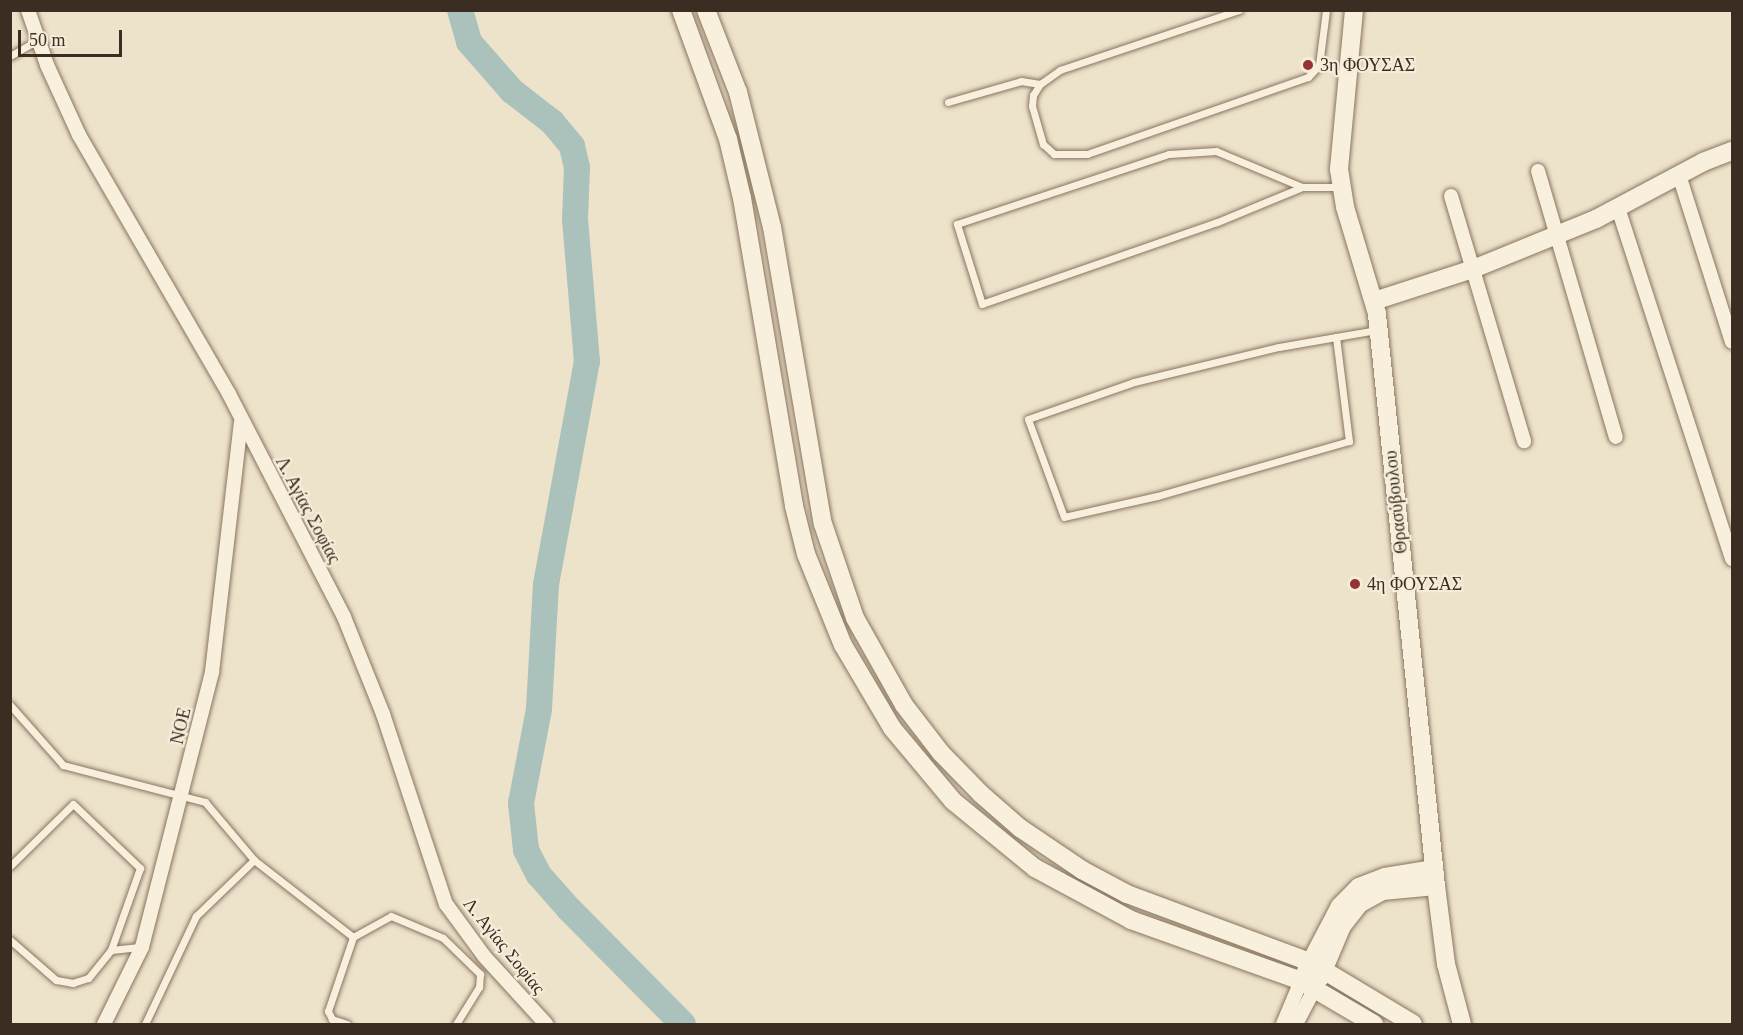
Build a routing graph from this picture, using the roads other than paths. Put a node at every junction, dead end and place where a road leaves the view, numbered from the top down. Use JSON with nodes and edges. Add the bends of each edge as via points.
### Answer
{"nodes":[{"id":1,"x":28,"y":10,"type":"edge"},
{"id":2,"x":681,"y":10,"type":"edge"},
{"id":3,"x":706,"y":10,"type":"edge"},
{"id":4,"x":1239,"y":10,"type":"edge"},
{"id":5,"x":1326,"y":10,"type":"edge"},
{"id":6,"x":1354,"y":10,"type":"edge"},
{"id":7,"x":39,"y":39,"type":"junction"},
{"id":8,"x":10,"y":56,"type":"edge"},
{"id":9,"x":1040,"y":84,"type":"junction"},
{"id":10,"x":948,"y":102,"type":"dead end"},
{"id":11,"x":1732,"y":151,"type":"edge"},
{"id":12,"x":1538,"y":171,"type":"dead end"},
{"id":13,"x":1680,"y":175,"type":"junction"},
{"id":14,"x":1302,"y":187,"type":"junction"},
{"id":15,"x":1341,"y":187,"type":"junction"},
{"id":16,"x":1451,"y":196,"type":"dead end"},
{"id":17,"x":1618,"y":208,"type":"junction"},
{"id":18,"x":1557,"y":235,"type":"junction"},
{"id":19,"x":1473,"y":269,"type":"junction"},
{"id":20,"x":1374,"y":301,"type":"junction"},
{"id":21,"x":1378,"y":330,"type":"junction"},
{"id":22,"x":1336,"y":337,"type":"junction"},
{"id":23,"x":1732,"y":342,"type":"edge"},
{"id":24,"x":241,"y":423,"type":"junction"},
{"id":25,"x":1616,"y":437,"type":"dead end"},
{"id":26,"x":1524,"y":441,"type":"dead end"},
{"id":27,"x":1732,"y":559,"type":"edge"},
{"id":28,"x":10,"y":705,"type":"edge"},
{"id":29,"x":183,"y":794,"type":"junction"},
{"id":30,"x":254,"y":860,"type":"junction"},
{"id":31,"x":10,"y":866,"type":"edge"},
{"id":32,"x":1435,"y":878,"type":"junction"},
{"id":33,"x":353,"y":937,"type":"junction"},
{"id":34,"x":10,"y":940,"type":"edge"},
{"id":35,"x":142,"y":947,"type":"junction"},
{"id":36,"x":111,"y":950,"type":"junction"},
{"id":37,"x":1317,"y":966,"type":"junction"},
{"id":38,"x":1308,"y":985,"type":"junction"},
{"id":39,"x":104,"y":1024,"type":"edge"},
{"id":40,"x":145,"y":1024,"type":"edge"},
{"id":41,"x":347,"y":1024,"type":"edge"},
{"id":42,"x":456,"y":1024,"type":"edge"},
{"id":43,"x":546,"y":1024,"type":"edge"},
{"id":44,"x":1283,"y":1024,"type":"edge"},
{"id":45,"x":1296,"y":1024,"type":"edge"},
{"id":46,"x":1374,"y":1024,"type":"edge"},
{"id":47,"x":1413,"y":1024,"type":"edge"},
{"id":48,"x":1462,"y":1024,"type":"edge"}],
"edges":[{"from":1,"to":7,"type":"street","name":"Λ. Αγίας Σοφίας"},
{"from":2,"to":38,"type":"street","via":[[706,73],[739,188],[794,506],[806,554],[835,628],[866,689],[892,728],[953,801],[1035,868],[1131,921]]},
{"from":3,"to":37,"type":"street","via":[[738,92],[772,227],[823,524],[855,618],[903,705],[941,753],[981,794],[1020,828],[1082,870],[1138,898]]},
{"from":4,"to":9,"type":"lane","via":[[1060,70]]},
{"from":5,"to":9,"type":"lane","via":[[1319,65],[1308,77],[1087,154],[1054,154],[1044,144],[1032,106]]},
{"from":6,"to":15,"type":"street","name":"Θρασύβουλου","via":[[1339,169]]},
{"from":7,"to":8,"type":"lane"},
{"from":7,"to":24,"type":"street","name":"Λ. Αγίας Σοφίας","via":[[79,135],[229,394]]},
{"from":9,"to":10,"type":"lane","via":[[1021,81]]},
{"from":11,"to":13,"type":"street"},
{"from":12,"to":18,"type":"street"},
{"from":13,"to":17,"type":"street"},
{"from":13,"to":23,"type":"street"},
{"from":14,"to":14,"type":"lane","via":[[1217,222],[982,304],[957,224],[1169,154],[1216,151]]},
{"from":14,"to":15,"type":"lane"},
{"from":15,"to":20,"type":"street","name":"Θρασύβουλου","via":[[1366,285]]},
{"from":16,"to":19,"type":"street"},
{"from":17,"to":18,"type":"street"},
{"from":17,"to":27,"type":"street"},
{"from":18,"to":19,"type":"street"},
{"from":18,"to":25,"type":"street"},
{"from":19,"to":20,"type":"street"},
{"from":19,"to":26,"type":"street"},
{"from":20,"to":21,"type":"street","name":"Θρασύβουλου"},
{"from":21,"to":22,"type":"lane"},
{"from":21,"to":32,"type":"street","name":"Θρασύβουλου"},
{"from":22,"to":22,"type":"lane","via":[[1134,382],[1028,419],[1064,517],[1157,496],[1349,441]]},
{"from":24,"to":29,"type":"street","name":"NOE","via":[[212,672]]},
{"from":24,"to":43,"type":"street","name":"Λ. Αγίας Σοφίας","via":[[344,617],[383,714],[446,904],[484,956]]},
{"from":28,"to":29,"type":"lane","via":[[63,765],[94,776]]},
{"from":29,"to":30,"type":"lane","via":[[205,802]]},
{"from":29,"to":35,"type":"street","name":"NOE"},
{"from":30,"to":33,"type":"lane"},
{"from":30,"to":40,"type":"lane","via":[[196,916]]},
{"from":31,"to":36,"type":"lane","via":[[73,804],[140,868]]},
{"from":32,"to":37,"type":"street","via":[[1385,877],[1359,886],[1340,906]]},
{"from":32,"to":48,"type":"street","name":"Θρασύβουλου","via":[[1446,964]]},
{"from":33,"to":41,"type":"lane","via":[[328,1011],[332,1019]]},
{"from":33,"to":42,"type":"lane","via":[[391,916],[443,938],[480,974],[479,987]]},
{"from":34,"to":36,"type":"lane","via":[[56,980],[74,983],[88,978]]},
{"from":35,"to":36,"type":"lane"},
{"from":35,"to":39,"type":"street","name":"NOE"},
{"from":37,"to":38,"type":"street"},
{"from":37,"to":47,"type":"street"},
{"from":38,"to":44,"type":"street"},
{"from":38,"to":45,"type":"street"},
{"from":38,"to":46,"type":"street"}]}
